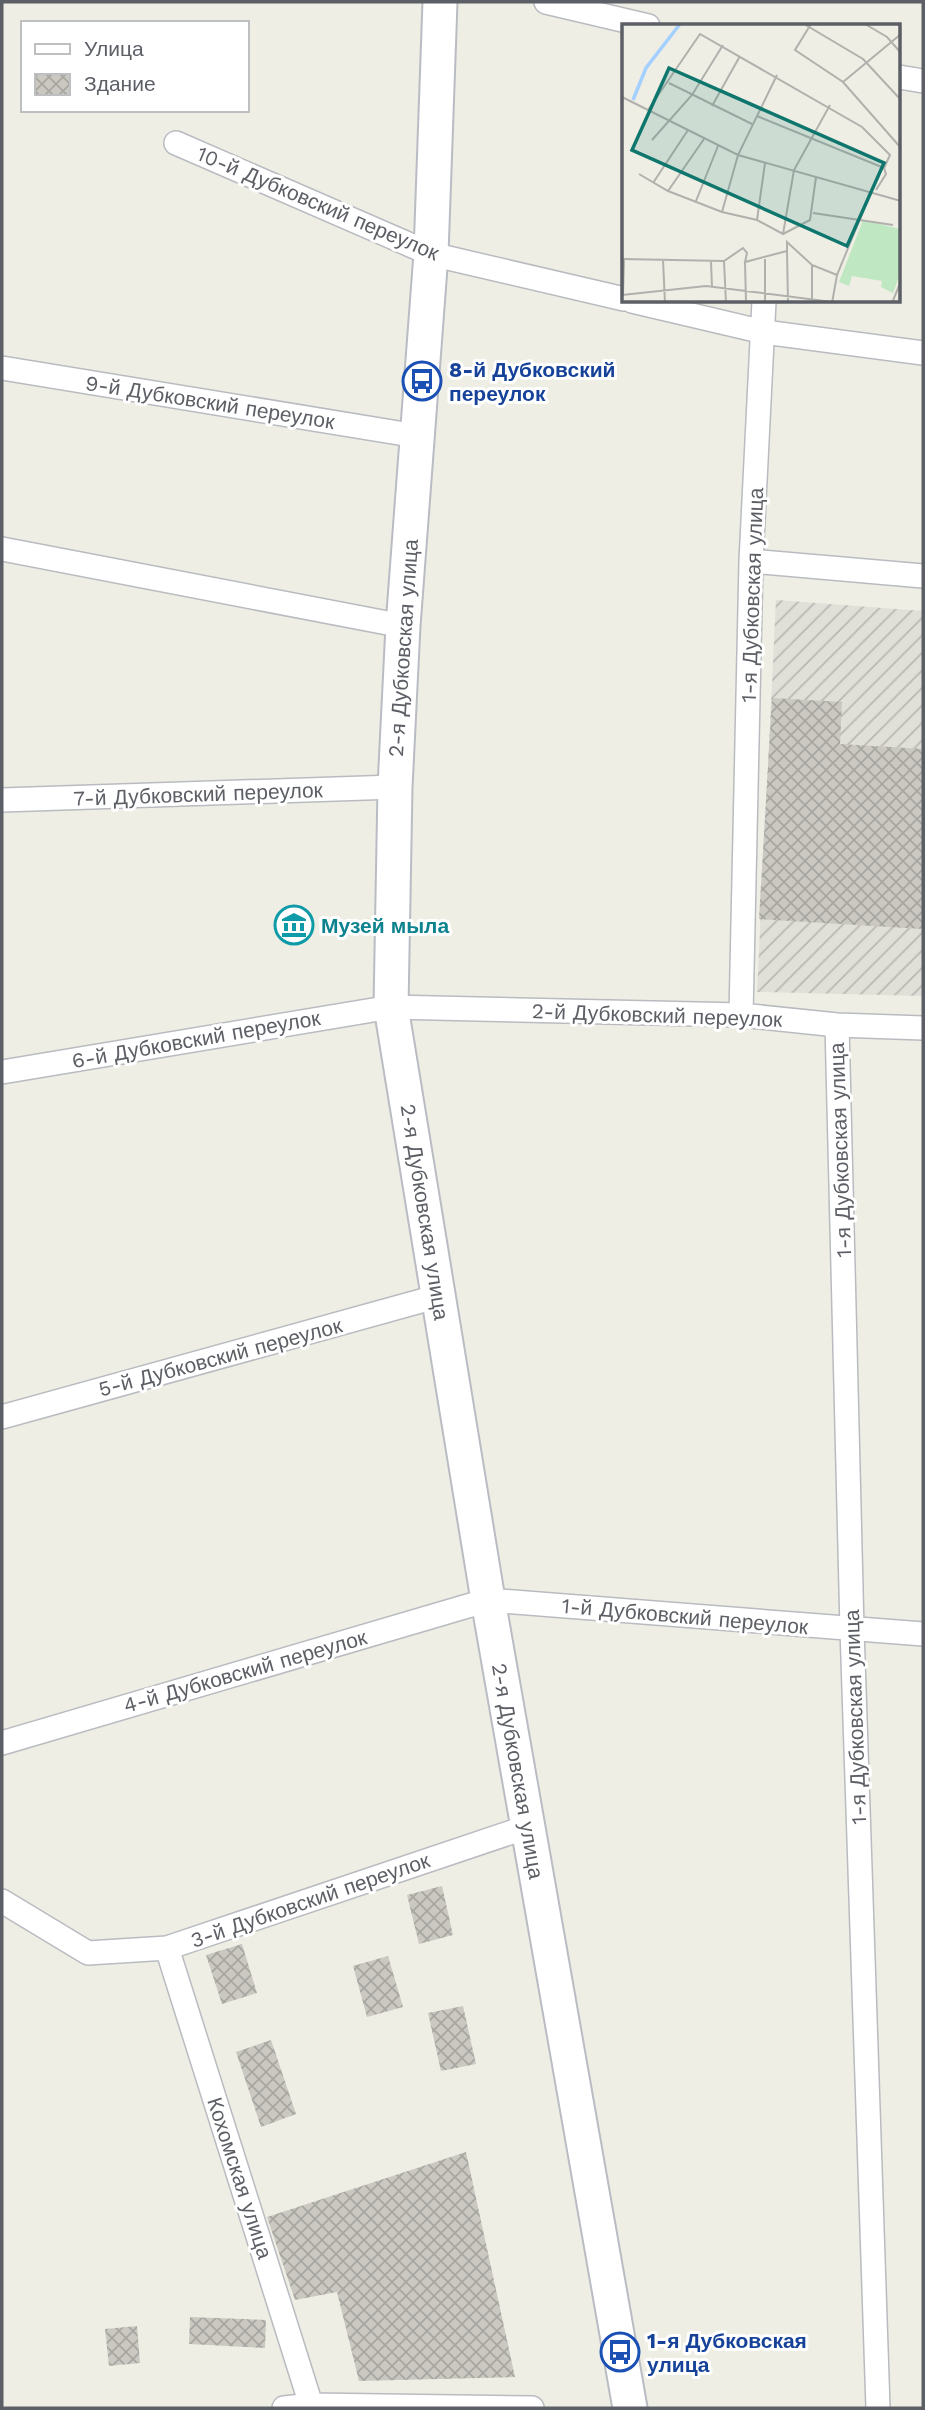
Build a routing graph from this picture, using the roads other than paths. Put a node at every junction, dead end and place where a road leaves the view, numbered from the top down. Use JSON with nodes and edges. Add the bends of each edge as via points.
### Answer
{"nodes":[{"id":1,"x":440,"y":2,"type":"edge"},
{"id":2,"x":546,"y":2,"type":"edge"},
{"id":3,"x":640,"y":24,"type":"edge"},
{"id":4,"x":900,"y":77,"type":"edge"},
{"id":5,"x":923,"y":81,"type":"edge"},
{"id":6,"x":176,"y":143,"type":"dead end"},
{"id":7,"x":431,"y":254,"type":"junction"},
{"id":8,"x":622,"y":299,"type":"edge"},
{"id":9,"x":641,"y":303,"type":"edge"},
{"id":10,"x":764,"y":303,"type":"edge"},
{"id":11,"x":764,"y":332,"type":"junction"},
{"id":12,"x":923,"y":353,"type":"edge"},
{"id":13,"x":2,"y":368,"type":"edge"},
{"id":14,"x":418,"y":436,"type":"junction"},
{"id":15,"x":2,"y":549,"type":"edge"},
{"id":16,"x":751,"y":561,"type":"junction"},
{"id":17,"x":923,"y":576,"type":"edge"},
{"id":18,"x":403,"y":626,"type":"junction"},
{"id":19,"x":395,"y":787,"type":"junction"},
{"id":20,"x":2,"y":800,"type":"edge"},
{"id":21,"x":391,"y":1007,"type":"junction"},
{"id":22,"x":741,"y":1016,"type":"junction"},
{"id":23,"x":836,"y":1025,"type":"junction"},
{"id":24,"x":923,"y":1028,"type":"edge"},
{"id":25,"x":2,"y":1072,"type":"edge"},
{"id":26,"x":439,"y":1296,"type":"junction"},
{"id":27,"x":2,"y":1417,"type":"edge"},
{"id":28,"x":488,"y":1600,"type":"junction"},
{"id":29,"x":852,"y":1629,"type":"junction"},
{"id":30,"x":923,"y":1634,"type":"edge"},
{"id":31,"x":2,"y":1743,"type":"edge"},
{"id":32,"x":527,"y":1827,"type":"junction"},
{"id":33,"x":2,"y":1901,"type":"edge"},
{"id":34,"x":167,"y":1948,"type":"junction"},
{"id":35,"x":312,"y":2406,"type":"edge"},
{"id":36,"x":284,"y":2408,"type":"edge"},
{"id":37,"x":532,"y":2408,"type":"edge"},
{"id":38,"x":630,"y":2408,"type":"edge"},
{"id":39,"x":878,"y":2408,"type":"edge"}],
"edges":[{"from":1,"to":7,"type":"main road","name":"2-я Дубковская улица"},
{"from":2,"to":3,"type":"street"},
{"from":4,"to":5,"type":"street"},
{"from":6,"to":7,"type":"street","name":"10-й Дубковский переулок"},
{"from":7,"to":8,"type":"street","name":"10-й Дубковский переулок"},
{"from":7,"to":14,"type":"main road","name":"2-я Дубковская улица"},
{"from":9,"to":11,"type":"street"},
{"from":10,"to":11,"type":"street","name":"1-я Дубковская улица"},
{"from":11,"to":12,"type":"street"},
{"from":11,"to":16,"type":"street","name":"1-я Дубковская улица"},
{"from":13,"to":14,"type":"street","name":"9-й Дубковский переулок"},
{"from":14,"to":18,"type":"main road","name":"2-я Дубковская улица"},
{"from":15,"to":18,"type":"street"},
{"from":16,"to":17,"type":"street"},
{"from":16,"to":22,"type":"street","name":"1-я Дубковская улица"},
{"from":18,"to":19,"type":"main road","name":"2-я Дубковская улица"},
{"from":19,"to":20,"type":"street","name":"7-й Дубковский переулок"},
{"from":19,"to":21,"type":"main road","name":"2-я Дубковская улица"},
{"from":21,"to":22,"type":"street","name":"2-й Дубковский переулок"},
{"from":21,"to":25,"type":"street","name":"6-й Дубковский переулок"},
{"from":21,"to":26,"type":"main road","name":"2-я Дубковская улица"},
{"from":22,"to":23,"type":"street","name":"2-й Дубковский переулок"},
{"from":23,"to":24,"type":"street","name":"2-й Дубковский переулок"},
{"from":23,"to":29,"type":"street","name":"1-я Дубковская улица"},
{"from":26,"to":27,"type":"street","name":"5-й Дубковский переулок"},
{"from":26,"to":28,"type":"main road","name":"2-я Дубковская улица"},
{"from":28,"to":29,"type":"street","name":"1-й Дубковский переулок"},
{"from":28,"to":31,"type":"street","name":"4-й Дубковский переулок"},
{"from":28,"to":32,"type":"main road","name":"2-я Дубковская улица"},
{"from":29,"to":30,"type":"street","name":"1-й Дубковский переулок"},
{"from":29,"to":39,"type":"street","name":"1-я Дубковская улица"},
{"from":32,"to":34,"type":"street","name":"3-й Дубковский переулок"},
{"from":32,"to":38,"type":"main road","name":"2-я Дубковская улица"},
{"from":33,"to":34,"type":"street","name":"3-й Дубковский переулок","via":[[88,1952]]},
{"from":34,"to":35,"type":"street","name":"Кохомская улица"},
{"from":35,"to":36,"type":"street"},
{"from":35,"to":37,"type":"street"}]}
